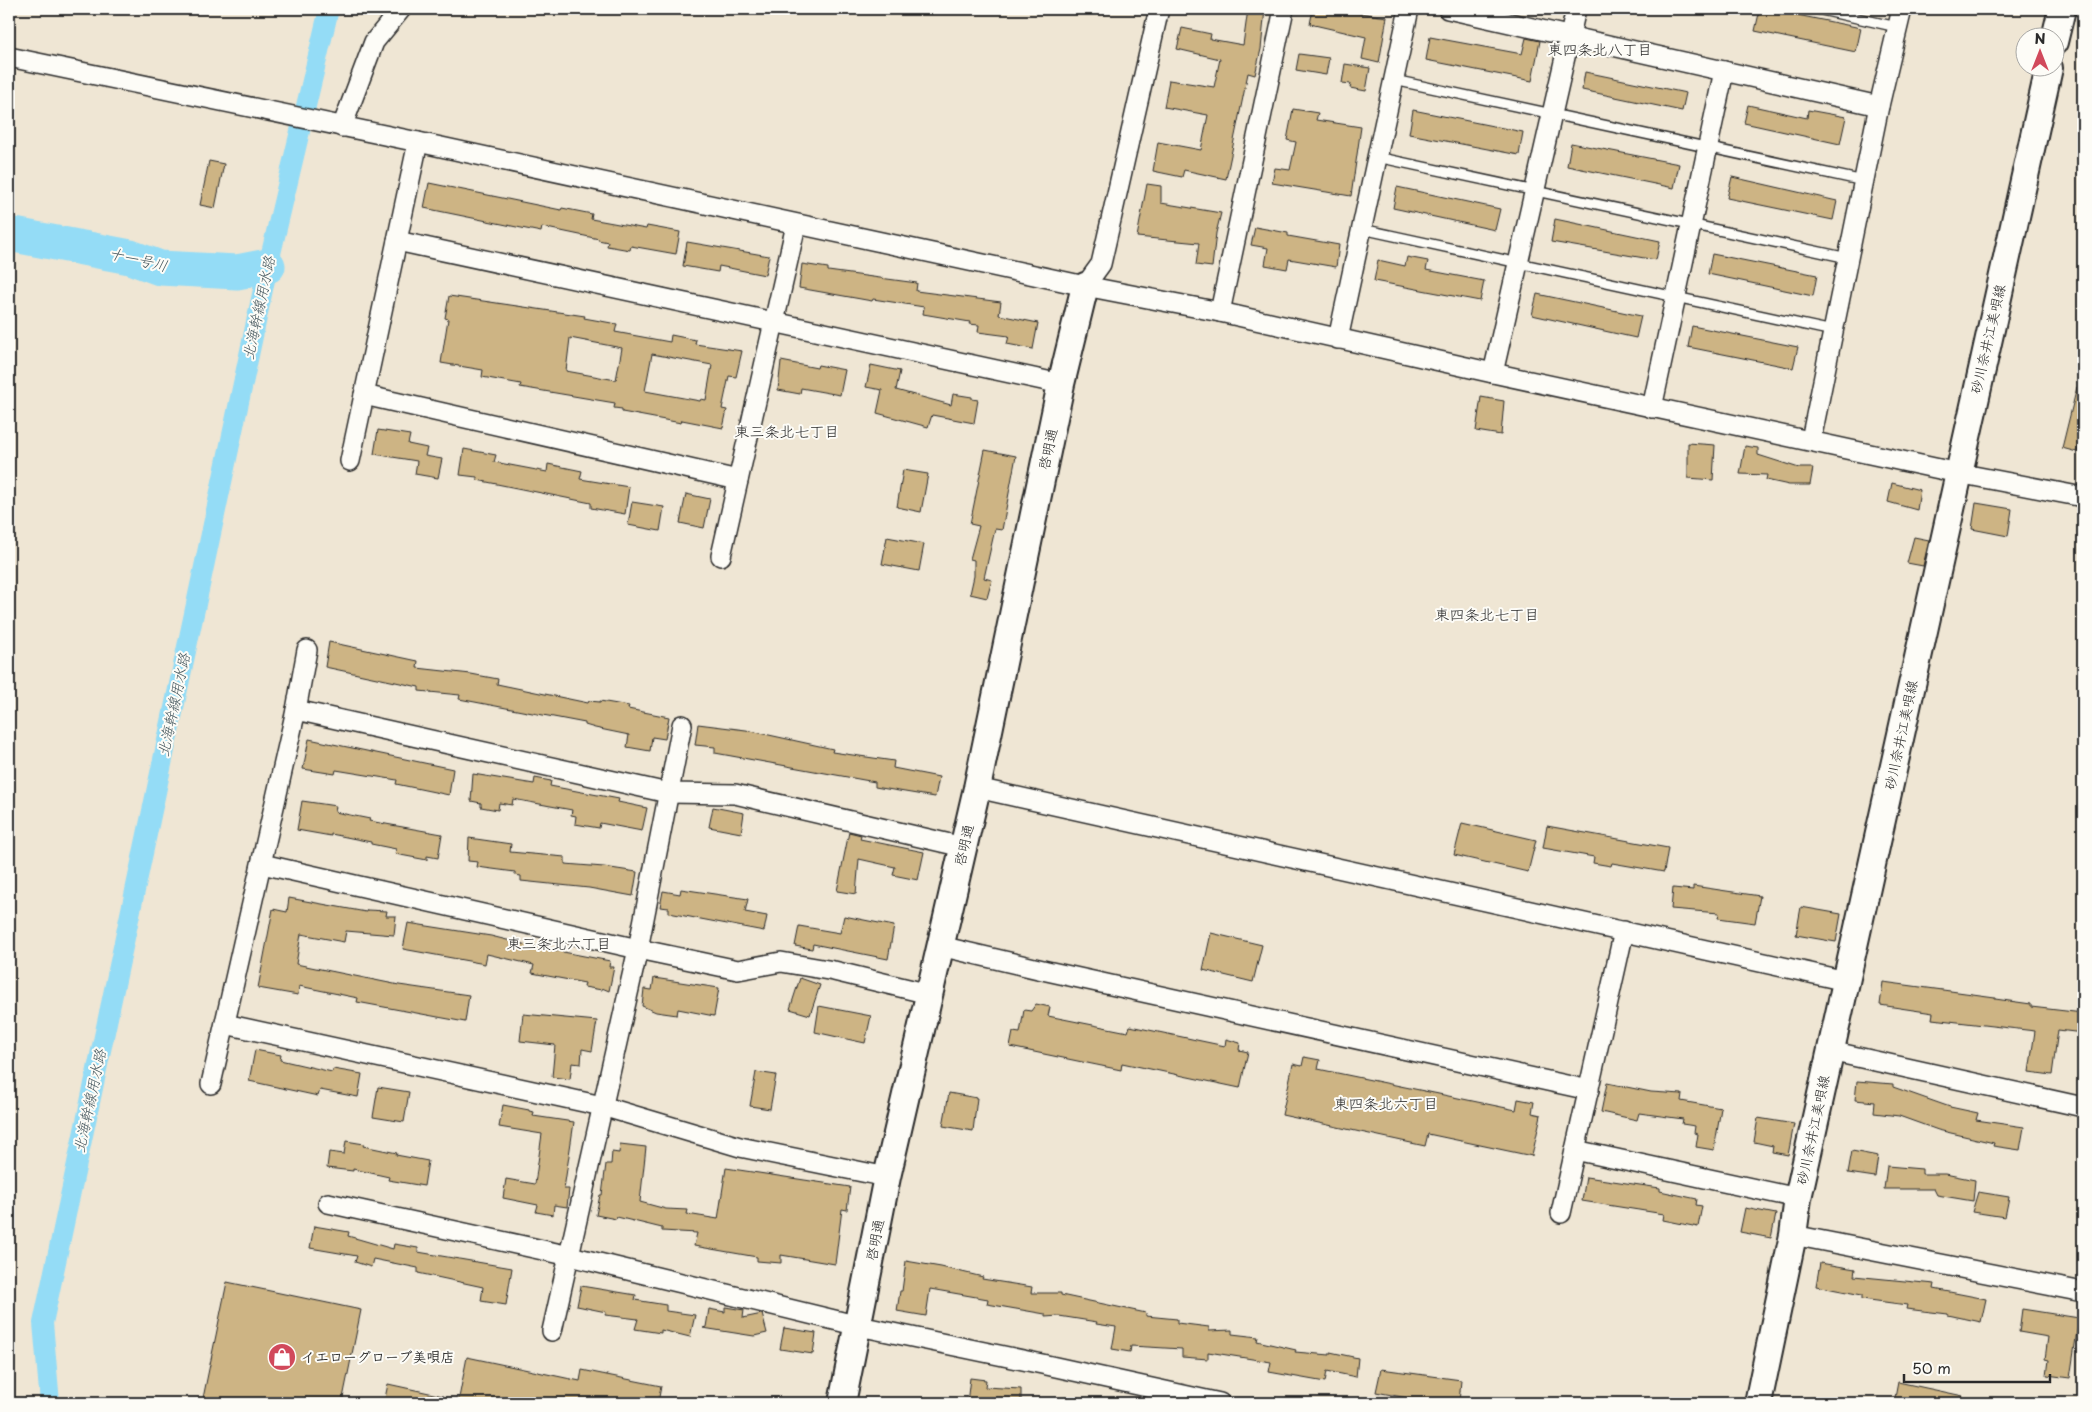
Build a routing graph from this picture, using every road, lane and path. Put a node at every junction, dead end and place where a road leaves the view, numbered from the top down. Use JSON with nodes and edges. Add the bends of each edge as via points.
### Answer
{"nodes":[{"id":1,"x":401,"y":9,"type":"edge"},
{"id":2,"x":1159,"y":9,"type":"edge"},
{"id":3,"x":1284,"y":9,"type":"edge"},
{"id":4,"x":1409,"y":9,"type":"edge"},
{"id":5,"x":1448,"y":9,"type":"edge"},
{"id":6,"x":1576,"y":9,"type":"edge"},
{"id":7,"x":1817,"y":9,"type":"edge"},
{"id":8,"x":2062,"y":9,"type":"edge"},
{"id":9,"x":1899,"y":18,"type":"edge"},
{"id":10,"x":2057,"y":28,"type":"edge"},
{"id":11,"x":1570,"y":36,"type":"junction"},
{"id":12,"x":9,"y":57,"type":"edge"},
{"id":13,"x":1724,"y":71,"type":"junction"},
{"id":14,"x":2047,"y":78,"type":"edge"},
{"id":15,"x":1394,"y":80,"type":"junction"},
{"id":16,"x":1879,"y":106,"type":"junction"},
{"id":17,"x":1552,"y":115,"type":"junction"},
{"id":18,"x":342,"y":127,"type":"junction"},
{"id":19,"x":418,"y":142,"type":"junction"},
{"id":20,"x":1708,"y":147,"type":"junction"},
{"id":21,"x":1377,"y":157,"type":"junction"},
{"id":22,"x":1864,"y":181,"type":"junction"},
{"id":23,"x":1535,"y":190,"type":"junction"},
{"id":24,"x":1691,"y":224,"type":"junction"},
{"id":25,"x":796,"y":225,"type":"junction"},
{"id":26,"x":1362,"y":229,"type":"junction"},
{"id":27,"x":397,"y":241,"type":"junction"},
{"id":28,"x":1848,"y":258,"type":"junction"},
{"id":29,"x":1518,"y":263,"type":"junction"},
{"id":30,"x":1085,"y":286,"type":"junction"},
{"id":31,"x":1676,"y":297,"type":"junction"},
{"id":32,"x":1220,"y":312,"type":"junction"},
{"id":33,"x":775,"y":324,"type":"junction"},
{"id":34,"x":1833,"y":331,"type":"junction"},
{"id":35,"x":1338,"y":339,"type":"junction"},
{"id":36,"x":1493,"y":373,"type":"junction"},
{"id":37,"x":1061,"y":384,"type":"junction"},
{"id":38,"x":364,"y":396,"type":"junction"},
{"id":39,"x":1652,"y":408,"type":"junction"},
{"id":40,"x":1811,"y":440,"type":"junction"},
{"id":41,"x":350,"y":460,"type":"dead end"},
{"id":42,"x":1958,"y":473,"type":"junction"},
{"id":43,"x":738,"y":480,"type":"junction"},
{"id":44,"x":2083,"y":497,"type":"edge"},
{"id":45,"x":721,"y":556,"type":"dead end"},
{"id":46,"x":308,"y":650,"type":"dead end"},
{"id":47,"x":296,"y":710,"type":"junction"},
{"id":48,"x":682,"y":725,"type":"dead end"},
{"id":49,"x":977,"y":788,"type":"junction"},
{"id":50,"x":668,"y":793,"type":"junction"},
{"id":51,"x":963,"y":847,"type":"junction"},
{"id":52,"x":262,"y":864,"type":"junction"},
{"id":53,"x":1624,"y":931,"type":"junction"},
{"id":54,"x":940,"y":946,"type":"junction"},
{"id":55,"x":638,"y":950,"type":"junction"},
{"id":56,"x":1846,"y":981,"type":"junction"},
{"id":57,"x":929,"y":994,"type":"junction"},
{"id":58,"x":225,"y":1024,"type":"junction"},
{"id":59,"x":1830,"y":1051,"type":"junction"},
{"id":60,"x":211,"y":1084,"type":"dead end"},
{"id":61,"x":1588,"y":1090,"type":"junction"},
{"id":62,"x":602,"y":1106,"type":"junction"},
{"id":63,"x":2083,"y":1106,"type":"edge"},
{"id":64,"x":1576,"y":1150,"type":"junction"},
{"id":65,"x":887,"y":1176,"type":"junction"},
{"id":66,"x":1798,"y":1198,"type":"junction"},
{"id":67,"x":328,"y":1203,"type":"dead end"},
{"id":68,"x":1562,"y":1213,"type":"dead end"},
{"id":69,"x":1793,"y":1235,"type":"junction"},
{"id":70,"x":570,"y":1256,"type":"junction"},
{"id":71,"x":2083,"y":1292,"type":"edge"},
{"id":72,"x":859,"y":1326,"type":"junction"},
{"id":73,"x":552,"y":1331,"type":"dead end"},
{"id":74,"x":842,"y":1403,"type":"edge"},
{"id":75,"x":1220,"y":1403,"type":"edge"},
{"id":76,"x":1758,"y":1403,"type":"edge"}],
"edges":[{"from":1,"to":18,"type":"street","via":[[374,42]]},
{"from":2,"to":30,"type":"street","via":[[1101,264]]},
{"from":3,"to":32,"type":"street"},
{"from":4,"to":15,"type":"street"},
{"from":5,"to":11,"type":"street"},
{"from":6,"to":11,"type":"street"},
{"from":7,"to":9,"type":"lane"},
{"from":8,"to":10,"type":"main road"},
{"from":9,"to":16,"type":"street"},
{"from":11,"to":13,"type":"street"},
{"from":11,"to":17,"type":"street"},
{"from":12,"to":18,"type":"street"},
{"from":13,"to":16,"type":"street"},
{"from":13,"to":20,"type":"street"},
{"from":14,"to":42,"type":"main road","name":"砂川奈井江美唄線"},
{"from":15,"to":17,"type":"lane"},
{"from":15,"to":21,"type":"street"},
{"from":16,"to":22,"type":"street"},
{"from":17,"to":20,"type":"lane"},
{"from":17,"to":23,"type":"street"},
{"from":18,"to":19,"type":"street"},
{"from":19,"to":25,"type":"street"},
{"from":19,"to":27,"type":"street"},
{"from":20,"to":22,"type":"lane"},
{"from":20,"to":24,"type":"street"},
{"from":21,"to":23,"type":"lane"},
{"from":21,"to":26,"type":"street"},
{"from":22,"to":28,"type":"street"},
{"from":23,"to":24,"type":"lane"},
{"from":23,"to":29,"type":"street"},
{"from":24,"to":28,"type":"lane"},
{"from":24,"to":31,"type":"street"},
{"from":25,"to":30,"type":"street"},
{"from":25,"to":33,"type":"street"},
{"from":26,"to":29,"type":"lane"},
{"from":26,"to":35,"type":"street"},
{"from":27,"to":33,"type":"street"},
{"from":27,"to":38,"type":"street"},
{"from":28,"to":34,"type":"street"},
{"from":29,"to":31,"type":"lane"},
{"from":29,"to":36,"type":"street"},
{"from":30,"to":32,"type":"street"},
{"from":30,"to":37,"type":"main road","name":"啓明通"},
{"from":31,"to":34,"type":"lane"},
{"from":31,"to":39,"type":"street"},
{"from":32,"to":35,"type":"street"},
{"from":33,"to":37,"type":"street"},
{"from":33,"to":43,"type":"street"},
{"from":34,"to":40,"type":"street"},
{"from":35,"to":36,"type":"street"},
{"from":36,"to":39,"type":"street"},
{"from":37,"to":49,"type":"main road","name":"啓明通"},
{"from":38,"to":41,"type":"street"},
{"from":38,"to":43,"type":"street"},
{"from":39,"to":40,"type":"street"},
{"from":40,"to":42,"type":"street"},
{"from":42,"to":44,"type":"street"},
{"from":42,"to":56,"type":"main road","name":"砂川奈井江美唄線"},
{"from":43,"to":45,"type":"street"},
{"from":46,"to":47,"type":"street"},
{"from":47,"to":50,"type":"street"},
{"from":47,"to":52,"type":"street"},
{"from":48,"to":50,"type":"street"},
{"from":49,"to":51,"type":"main road","name":"啓明通"},
{"from":49,"to":53,"type":"street"},
{"from":50,"to":51,"type":"street","via":[[735,794]]},
{"from":50,"to":55,"type":"street"},
{"from":51,"to":54,"type":"main road","name":"啓明通"},
{"from":52,"to":55,"type":"street"},
{"from":52,"to":58,"type":"street"},
{"from":53,"to":56,"type":"street"},
{"from":53,"to":61,"type":"street"},
{"from":54,"to":57,"type":"main road","name":"啓明通"},
{"from":54,"to":61,"type":"street"},
{"from":55,"to":57,"type":"street","via":[[738,970],[781,962]]},
{"from":55,"to":62,"type":"street"},
{"from":56,"to":59,"type":"main road","name":"砂川奈井江美唄線"},
{"from":57,"to":65,"type":"main road","name":"啓明通"},
{"from":58,"to":60,"type":"street"},
{"from":58,"to":62,"type":"street"},
{"from":59,"to":63,"type":"street"},
{"from":59,"to":66,"type":"main road","name":"砂川奈井江美唄線"},
{"from":61,"to":64,"type":"street"},
{"from":62,"to":65,"type":"street","via":[[740,1147]]},
{"from":62,"to":70,"type":"street"},
{"from":64,"to":66,"type":"street"},
{"from":64,"to":68,"type":"street"},
{"from":65,"to":72,"type":"main road","name":"啓明通"},
{"from":66,"to":69,"type":"main road","name":"砂川奈井江美唄線"},
{"from":67,"to":70,"type":"street"},
{"from":69,"to":71,"type":"street"},
{"from":69,"to":76,"type":"main road","name":"砂川奈井江美唄線"},
{"from":70,"to":72,"type":"street"},
{"from":70,"to":73,"type":"street"},
{"from":72,"to":74,"type":"main road","name":"啓明通"},
{"from":72,"to":75,"type":"street"}]}
